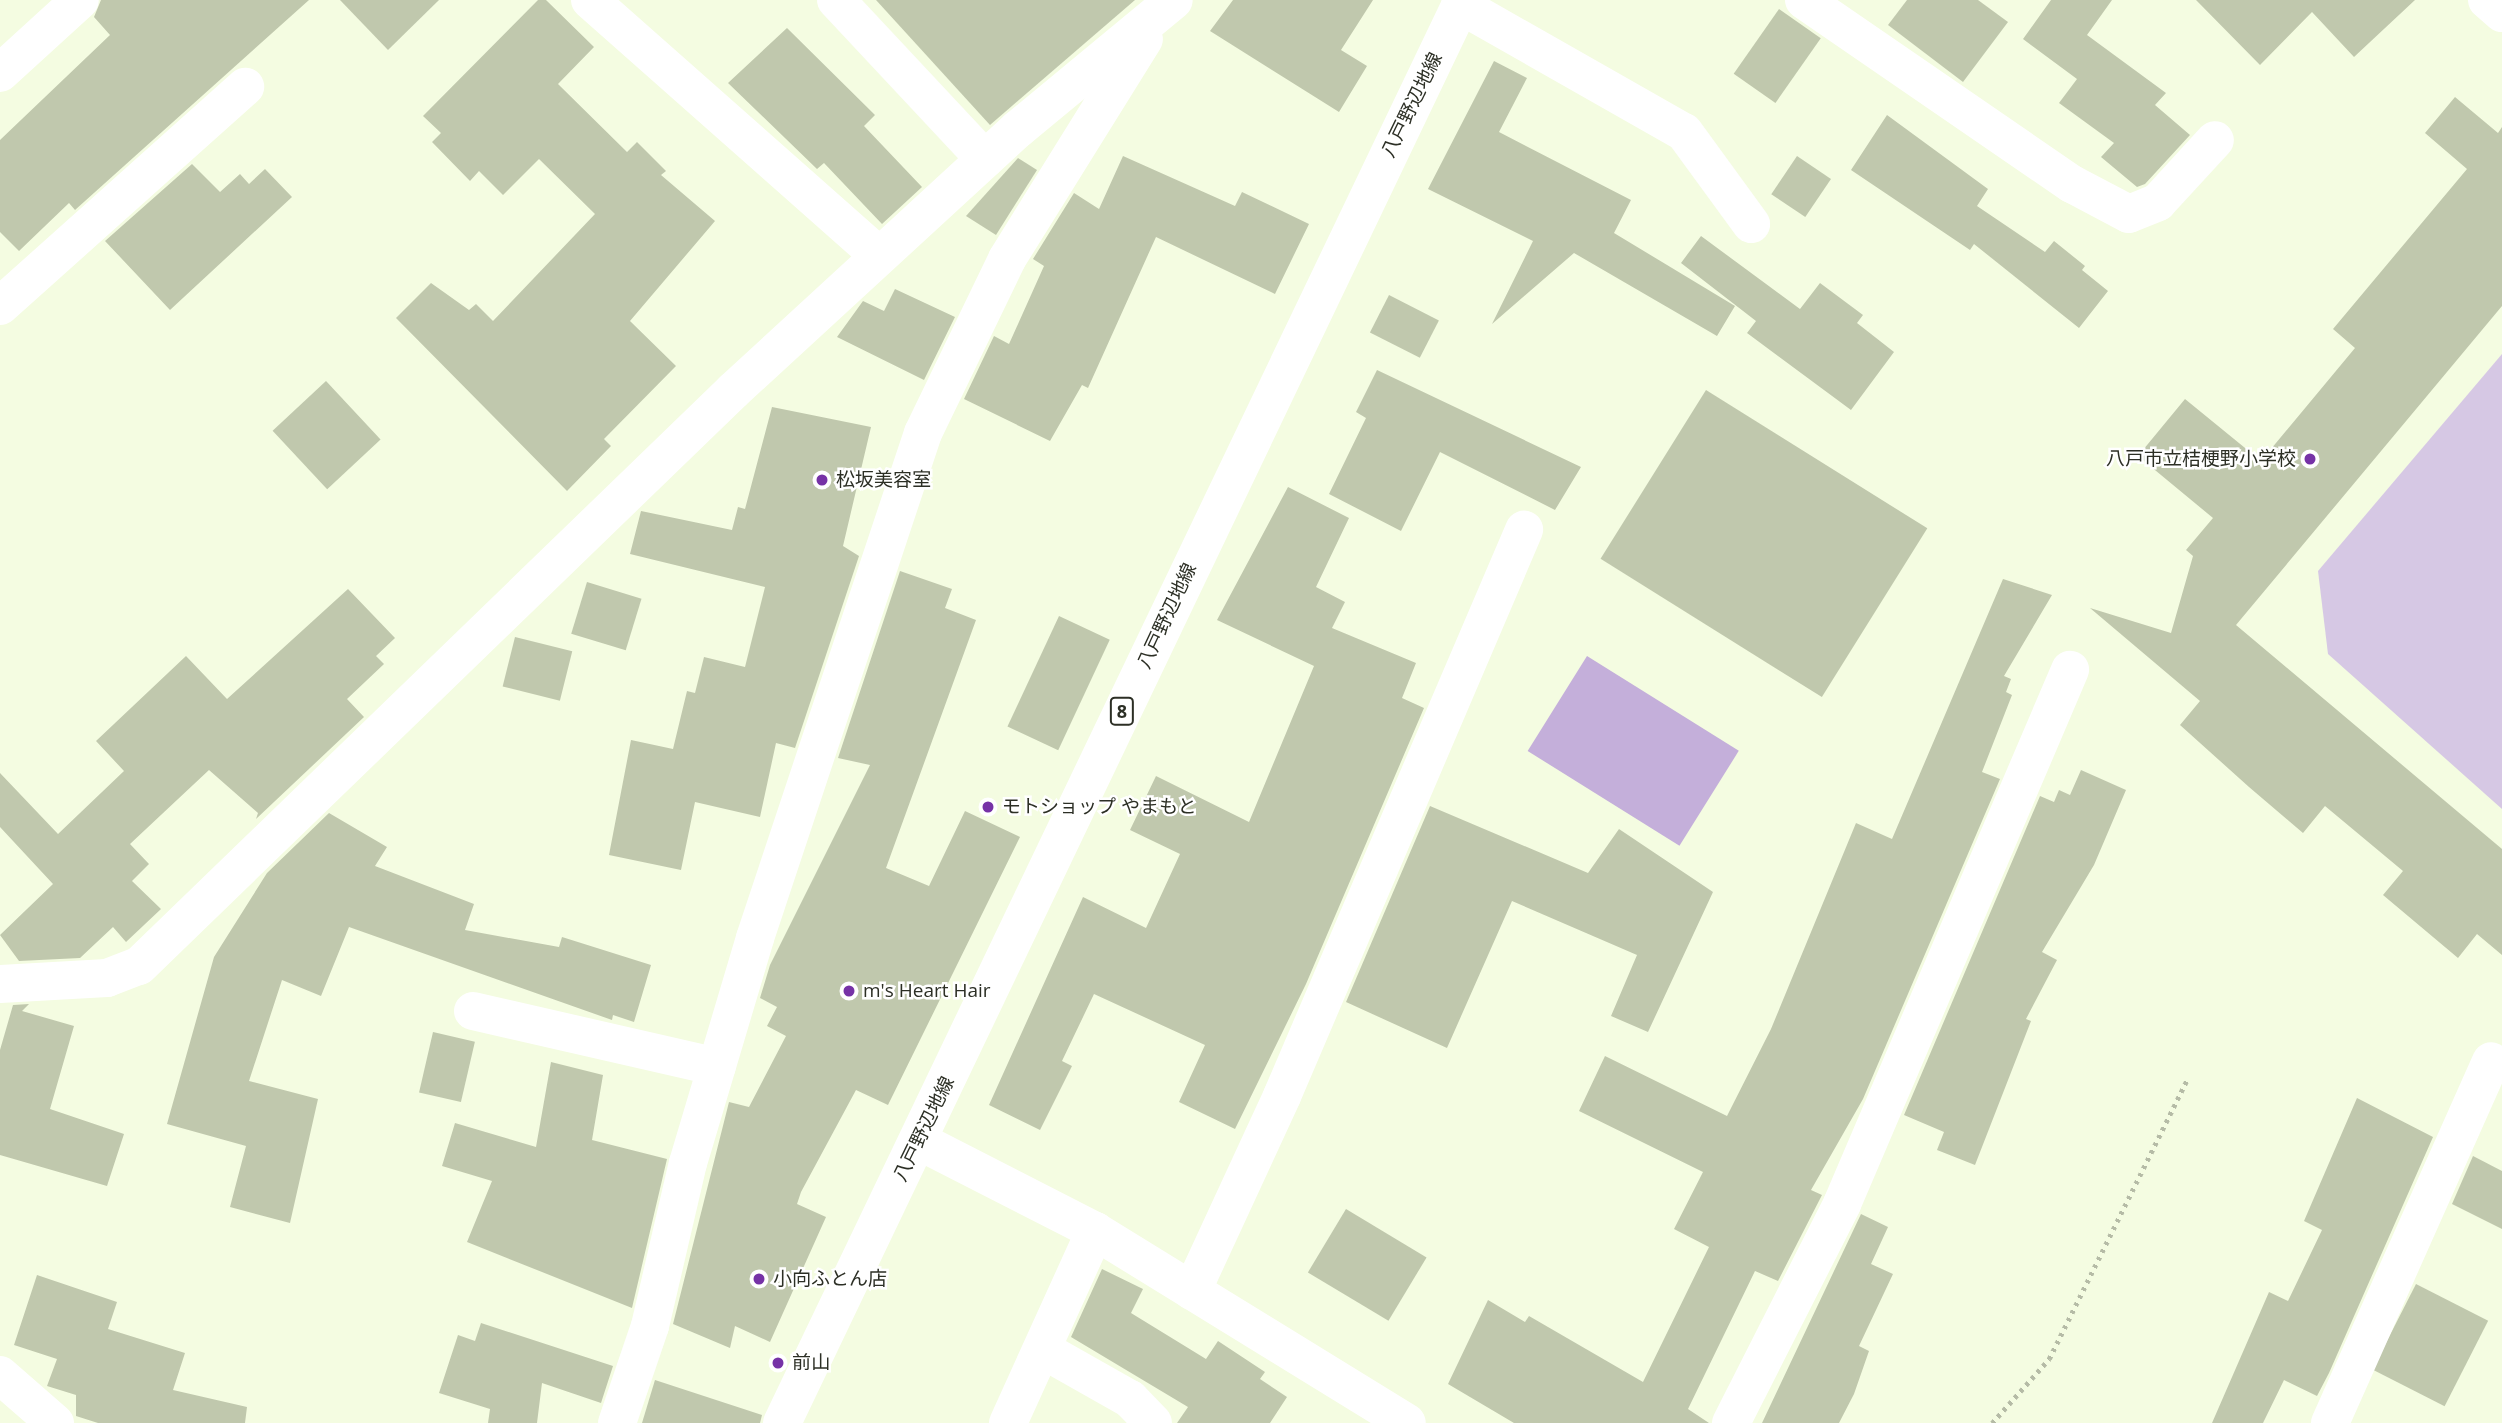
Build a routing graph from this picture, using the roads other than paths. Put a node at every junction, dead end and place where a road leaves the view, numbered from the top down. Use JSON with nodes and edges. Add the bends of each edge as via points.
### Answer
{"nodes":[{"id":1,"x":80,"y":0,"type":"edge"},
{"id":2,"x":590,"y":0,"type":"edge"},
{"id":3,"x":836,"y":0,"type":"edge"},
{"id":4,"x":1804,"y":0,"type":"edge"},
{"id":5,"x":2487,"y":0,"type":"edge"},
{"id":6,"x":1461,"y":3,"type":"edge"},
{"id":7,"x":1168,"y":5,"type":"edge"},
{"id":8,"x":2502,"y":13,"type":"edge"},
{"id":9,"x":0,"y":73,"type":"edge"},
{"id":10,"x":244,"y":87,"type":"dead end"},
{"id":11,"x":2215,"y":140,"type":"dead end"},
{"id":12,"x":985,"y":159,"type":"junction"},
{"id":13,"x":1751,"y":224,"type":"dead end"},
{"id":14,"x":879,"y":256,"type":"junction"},
{"id":15,"x":0,"y":306,"type":"edge"},
{"id":16,"x":1524,"y":530,"type":"dead end"},
{"id":17,"x":2070,"y":670,"type":"dead end"},
{"id":18,"x":0,"y":984,"type":"edge"},
{"id":19,"x":473,"y":1011,"type":"dead end"},
{"id":20,"x":2491,"y":1061,"type":"dead end"},
{"id":21,"x":717,"y":1067,"type":"junction"},
{"id":22,"x":919,"y":1141,"type":"junction"},
{"id":23,"x":1095,"y":1231,"type":"junction"},
{"id":24,"x":1192,"y":1291,"type":"junction"},
{"id":25,"x":1045,"y":1351,"type":"junction"},
{"id":26,"x":0,"y":1375,"type":"edge"},
{"id":27,"x":55,"y":1423,"type":"edge"},
{"id":28,"x":617,"y":1423,"type":"edge"},
{"id":29,"x":782,"y":1423,"type":"edge"},
{"id":30,"x":1008,"y":1423,"type":"edge"},
{"id":31,"x":1153,"y":1423,"type":"edge"},
{"id":32,"x":1407,"y":1423,"type":"edge"},
{"id":33,"x":1731,"y":1423,"type":"edge"},
{"id":34,"x":2330,"y":1423,"type":"edge"}],
"edges":[{"from":1,"to":9,"type":"street"},
{"from":2,"to":14,"type":"street"},
{"from":3,"to":12,"type":"street"},
{"from":4,"to":11,"type":"street","via":[[2072,184],[2129,214],[2158,202]]},
{"from":5,"to":8,"type":"street"},
{"from":6,"to":13,"type":"street","via":[[1684,132]]},
{"from":6,"to":22,"type":"street","name":"八戸野辺地線","number":"8"},
{"from":7,"to":12,"type":"street"},
{"from":7,"to":21,"type":"street","via":[[1007,259],[923,433]]},
{"from":10,"to":15,"type":"street"},
{"from":12,"to":14,"type":"street"},
{"from":14,"to":18,"type":"street","via":[[139,966],[107,978]]},
{"from":16,"to":24,"type":"street","via":[[1288,1083]]},
{"from":17,"to":33,"type":"street","via":[[1842,1204]]},
{"from":19,"to":21,"type":"street"},
{"from":20,"to":34,"type":"street"},
{"from":21,"to":28,"type":"street","via":[[650,1326]]},
{"from":22,"to":23,"type":"street"},
{"from":22,"to":29,"type":"street","name":"八戸野辺地線","number":"8"},
{"from":23,"to":24,"type":"street"},
{"from":23,"to":25,"type":"street"},
{"from":24,"to":32,"type":"street"},
{"from":25,"to":30,"type":"street"},
{"from":25,"to":31,"type":"street","via":[[1130,1399]]},
{"from":26,"to":27,"type":"street"}]}
